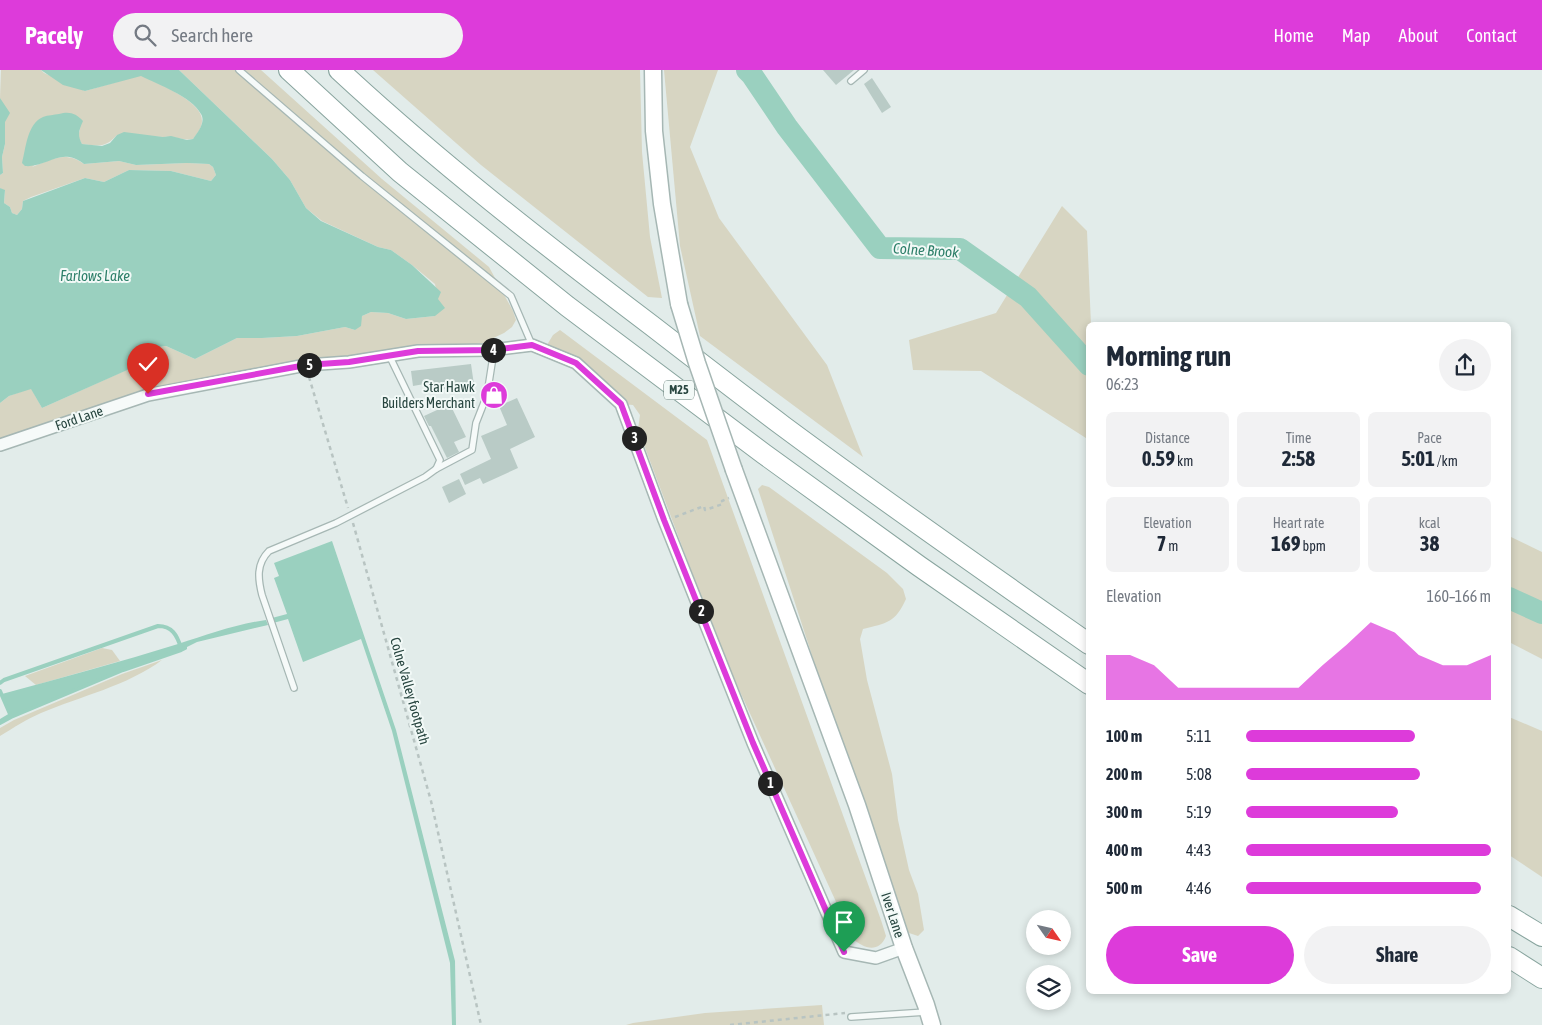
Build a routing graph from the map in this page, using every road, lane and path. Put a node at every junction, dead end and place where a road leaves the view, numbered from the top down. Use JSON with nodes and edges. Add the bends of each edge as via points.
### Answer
{"nodes":[{"id":1,"x":239,"y":70,"type":"edge"},
{"id":2,"x":289,"y":70,"type":"edge"},
{"id":3,"x":339,"y":70,"type":"edge"},
{"id":4,"x":654,"y":70,"type":"edge"},
{"id":5,"x":864,"y":70,"type":"edge"},
{"id":6,"x":851,"y":81,"type":"dead end"},
{"id":7,"x":532,"y":345,"type":"junction"},
{"id":8,"x":492,"y":350,"type":"junction"},
{"id":9,"x":389,"y":355,"type":"junction"},
{"id":10,"x":306,"y":365,"type":"junction"},
{"id":11,"x":0,"y":445,"type":"edge"},
{"id":12,"x":436,"y":469,"type":"junction"},
{"id":13,"x":742,"y":493,"type":"junction"},
{"id":14,"x":351,"y":515,"type":"junction"},
{"id":15,"x":664,"y":520,"type":"junction"},
{"id":16,"x":1086,"y":642,"type":"edge"},
{"id":17,"x":1086,"y":682,"type":"edge"},
{"id":18,"x":294,"y":688,"type":"dead end"},
{"id":19,"x":1511,"y":917,"type":"edge"},
{"id":20,"x":1542,"y":936,"type":"edge"},
{"id":21,"x":904,"y":948,"type":"junction"},
{"id":22,"x":1511,"y":958,"type":"edge"},
{"id":23,"x":1542,"y":978,"type":"edge"},
{"id":24,"x":827,"y":1014,"type":"dead end"},
{"id":25,"x":852,"y":1017,"type":"dead end"},
{"id":26,"x":930,"y":1018,"type":"edge"},
{"id":27,"x":481,"y":1025,"type":"edge"},
{"id":28,"x":730,"y":1025,"type":"edge"}],
"edges":[{"from":1,"to":7,"type":"lane","via":[[362,176],[511,296]]},
{"from":2,"to":17,"type":"highway","number":"M25","via":[[400,172],[567,306],[764,454]]},
{"from":3,"to":16,"type":"highway","number":"M25","via":[[492,202],[596,284],[783,426]]},
{"from":4,"to":13,"type":"main road","name":"Iver Lane","bridge":true,"via":[[654,131],[679,304]]},
{"from":5,"to":6,"type":"lane"},
{"from":7,"to":8,"type":"street","name":"Ford Lane"},
{"from":7,"to":15,"type":"street","name":"Ford Lane","via":[[576,363],[621,404]]},
{"from":8,"to":9,"type":"street","name":"Ford Lane","via":[[418,351]]},
{"from":8,"to":12,"type":"lane","via":[[487,395],[476,423],[472,450]]},
{"from":9,"to":10,"type":"street","name":"Ford Lane"},
{"from":9,"to":12,"type":"lane","via":[[440,460]]},
{"from":10,"to":11,"type":"street","name":"Ford Lane","via":[[148,394]]},
{"from":10,"to":14,"type":"path","name":"Colne Valley footpath"},
{"from":12,"to":14,"type":"lane"},
{"from":13,"to":15,"type":"path","via":[[722,501],[723,504],[705,510],[704,506]]},
{"from":13,"to":21,"type":"main road","name":"Iver Lane","via":[[857,805]]},
{"from":14,"to":18,"type":"lane","via":[[269,551],[259,567],[262,595]]},
{"from":14,"to":27,"type":"path","name":"Colne Valley footpath","via":[[431,801]]},
{"from":15,"to":21,"type":"street","name":"Ford Lane","via":[[753,743],[844,952],[876,958]]},
{"from":19,"to":20,"type":"highway"},
{"from":21,"to":26,"type":"main road","name":"Iver Lane"},
{"from":22,"to":23,"type":"highway"},
{"from":24,"to":28,"type":"path"},
{"from":25,"to":26,"type":"lane"}]}
